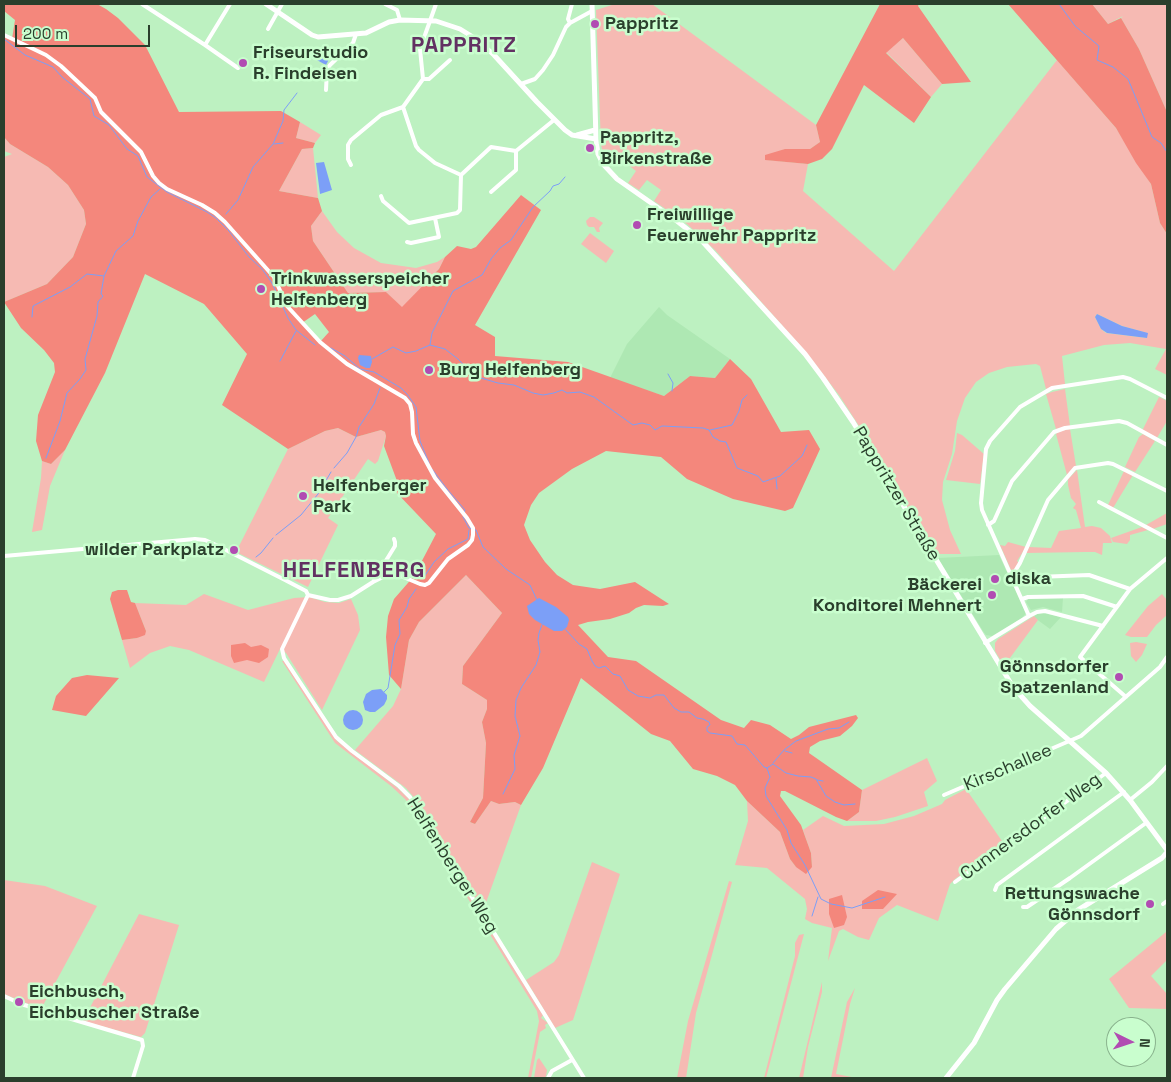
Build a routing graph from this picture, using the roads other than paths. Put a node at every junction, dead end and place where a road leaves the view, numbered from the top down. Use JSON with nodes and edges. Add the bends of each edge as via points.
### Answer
{"nodes":[{"id":1,"x":142,"y":4,"type":"edge"},
{"id":2,"x":152,"y":4,"type":"edge"},
{"id":3,"x":230,"y":4,"type":"edge"},
{"id":4,"x":266,"y":4,"type":"edge"},
{"id":5,"x":282,"y":4,"type":"edge"},
{"id":6,"x":385,"y":4,"type":"edge"},
{"id":7,"x":436,"y":4,"type":"edge"},
{"id":8,"x":572,"y":4,"type":"edge"},
{"id":9,"x":592,"y":4,"type":"edge"},
{"id":10,"x":149,"y":8,"type":"junction"},
{"id":11,"x":277,"y":11,"type":"junction"},
{"id":12,"x":592,"y":11,"type":"junction"},
{"id":13,"x":400,"y":20,"type":"junction"},
{"id":14,"x":431,"y":21,"type":"junction"},
{"id":15,"x":570,"y":23,"type":"junction"},
{"id":16,"x":268,"y":29,"type":"dead end"},
{"id":17,"x":356,"y":34,"type":"junction"},
{"id":18,"x":4,"y":35,"type":"edge"},
{"id":19,"x":205,"y":45,"type":"junction"},
{"id":20,"x":450,"y":60,"type":"dead end"},
{"id":21,"x":238,"y":68,"type":"dead end"},
{"id":22,"x":423,"y":79,"type":"junction"},
{"id":23,"x":521,"y":84,"type":"junction"},
{"id":24,"x":326,"y":90,"type":"dead end"},
{"id":25,"x":403,"y":107,"type":"junction"},
{"id":26,"x":554,"y":120,"type":"junction"},
{"id":27,"x":596,"y":130,"type":"junction"},
{"id":28,"x":575,"y":135,"type":"junction"},
{"id":29,"x":596,"y":139,"type":"junction"},
{"id":30,"x":516,"y":151,"type":"junction"},
{"id":31,"x":351,"y":165,"type":"dead end"},
{"id":32,"x":461,"y":175,"type":"junction"},
{"id":33,"x":491,"y":192,"type":"dead end"},
{"id":34,"x":381,"y":196,"type":"dead end"},
{"id":35,"x":435,"y":218,"type":"junction"},
{"id":36,"x":406,"y":242,"type":"dead end"},
{"id":37,"x":1167,"y":398,"type":"edge"},
{"id":38,"x":1167,"y":445,"type":"edge"},
{"id":39,"x":1167,"y":491,"type":"edge"},
{"id":40,"x":1099,"y":502,"type":"dead end"},
{"id":41,"x":988,"y":525,"type":"junction"},
{"id":42,"x":1167,"y":538,"type":"edge"},
{"id":43,"x":394,"y":539,"type":"dead end"},
{"id":44,"x":4,"y":556,"type":"edge"},
{"id":45,"x":1167,"y":558,"type":"edge"},
{"id":46,"x":386,"y":562,"type":"junction"},
{"id":47,"x":391,"y":573,"type":"junction"},
{"id":48,"x":1012,"y":578,"type":"junction"},
{"id":49,"x":373,"y":582,"type":"junction"},
{"id":50,"x":1130,"y":590,"type":"junction"},
{"id":51,"x":308,"y":595,"type":"junction"},
{"id":52,"x":1022,"y":599,"type":"junction"},
{"id":53,"x":1117,"y":607,"type":"junction"},
{"id":54,"x":1029,"y":616,"type":"junction"},
{"id":55,"x":1103,"y":626,"type":"junction"},
{"id":56,"x":985,"y":643,"type":"junction"},
{"id":57,"x":1167,"y":657,"type":"edge"},
{"id":58,"x":1126,"y":697,"type":"junction"},
{"id":59,"x":1072,"y":741,"type":"junction"},
{"id":60,"x":1167,"y":766,"type":"edge"},
{"id":61,"x":1106,"y":773,"type":"junction"},
{"id":62,"x":1124,"y":792,"type":"junction"},
{"id":63,"x":944,"y":795,"type":"dead end"},
{"id":64,"x":1130,"y":800,"type":"junction"},
{"id":65,"x":1146,"y":823,"type":"junction"},
{"id":66,"x":1167,"y":851,"type":"edge"},
{"id":67,"x":955,"y":882,"type":"dead end"},
{"id":68,"x":995,"y":890,"type":"dead end"},
{"id":69,"x":1023,"y":907,"type":"dead end"},
{"id":70,"x":4,"y":996,"type":"edge"},
{"id":71,"x":572,"y":1060,"type":"junction"},
{"id":72,"x":133,"y":1078,"type":"edge"},
{"id":73,"x":548,"y":1078,"type":"edge"},
{"id":74,"x":584,"y":1078,"type":"edge"},
{"id":75,"x":946,"y":1078,"type":"edge"}],
"edges":[{"from":1,"to":10,"type":"street"},
{"from":2,"to":10,"type":"street"},
{"from":3,"to":19,"type":"street"},
{"from":4,"to":11,"type":"street"},
{"from":5,"to":11,"type":"street"},
{"from":6,"to":13,"type":"street","via":[[398,10]]},
{"from":7,"to":14,"type":"street"},
{"from":8,"to":15,"type":"street"},
{"from":9,"to":12,"type":"street","name":"Pappritzer Straße"},
{"from":10,"to":19,"type":"street"},
{"from":11,"to":16,"type":"street"},
{"from":11,"to":17,"type":"street","via":[[315,36]]},
{"from":12,"to":15,"type":"street"},
{"from":12,"to":27,"type":"street","name":"Pappritzer Straße"},
{"from":13,"to":14,"type":"street"},
{"from":13,"to":17,"type":"street"},
{"from":14,"to":22,"type":"street","via":[[420,49]]},
{"from":14,"to":23,"type":"street","via":[[460,29],[476,39]]},
{"from":15,"to":23,"type":"street","via":[[543,70],[535,79]]},
{"from":17,"to":24,"type":"street","via":[[353,43],[327,70]]},
{"from":18,"to":47,"type":"street","via":[[46,55],[60,66],[95,98],[101,112],[141,152],[160,183],[225,222],[274,277],[287,306],[320,342],[347,364],[405,398],[412,412],[416,444],[434,478],[467,518],[473,535],[468,546],[448,558],[425,585]]},
{"from":19,"to":21,"type":"street"},
{"from":20,"to":22,"type":"street","via":[[429,79]]},
{"from":22,"to":25,"type":"street"},
{"from":23,"to":26,"type":"street"},
{"from":25,"to":31,"type":"street","via":[[381,115],[351,140],[348,159]]},
{"from":25,"to":32,"type":"street","via":[[416,146],[435,163]]},
{"from":26,"to":28,"type":"street"},
{"from":26,"to":30,"type":"street"},
{"from":27,"to":28,"type":"street"},
{"from":27,"to":29,"type":"street","name":"Pappritzer Straße"},
{"from":28,"to":29,"type":"street"},
{"from":29,"to":56,"type":"street","name":"Pappritzer Straße","via":[[598,154],[609,172],[702,241],[814,366],[848,414]]},
{"from":30,"to":32,"type":"street","via":[[491,148]]},
{"from":30,"to":33,"type":"street","via":[[516,170]]},
{"from":32,"to":35,"type":"street","via":[[460,210]]},
{"from":34,"to":35,"type":"street","via":[[409,223]]},
{"from":35,"to":36,"type":"street","via":[[439,237]]},
{"from":37,"to":41,"type":"street","via":[[1123,378],[1052,388],[1020,407],[986,449],[981,502]]},
{"from":38,"to":41,"type":"street","via":[[1119,421],[1054,432],[1012,481],[994,521]]},
{"from":39,"to":48,"type":"street","via":[[1113,464],[1075,468],[1048,500]]},
{"from":40,"to":42,"type":"street"},
{"from":41,"to":48,"type":"street"},
{"from":43,"to":46,"type":"street","via":[[395,546]]},
{"from":44,"to":51,"type":"street","via":[[196,538],[285,580]]},
{"from":45,"to":50,"type":"street"},
{"from":46,"to":47,"type":"street"},
{"from":46,"to":49,"type":"street"},
{"from":47,"to":49,"type":"street"},
{"from":48,"to":50,"type":"street","via":[[1089,575]]},
{"from":48,"to":52,"type":"street"},
{"from":49,"to":51,"type":"street","via":[[338,600]]},
{"from":50,"to":53,"type":"street"},
{"from":51,"to":71,"type":"street","name":"Helfenberger Weg","via":[[282,649],[284,658],[336,737],[410,797]]},
{"from":52,"to":53,"type":"street","via":[[1083,596]]},
{"from":52,"to":54,"type":"street"},
{"from":53,"to":55,"type":"street"},
{"from":54,"to":55,"type":"street","via":[[1045,611]]},
{"from":54,"to":56,"type":"street"},
{"from":55,"to":58,"type":"street","via":[[1080,656]]},
{"from":56,"to":59,"type":"street","name":"Pappritzer Straße","via":[[1020,695]]},
{"from":57,"to":58,"type":"street","name":"Kirschallee"},
{"from":58,"to":59,"type":"street","name":"Kirschallee"},
{"from":59,"to":61,"type":"street","name":"Pappritzer Straße"},
{"from":59,"to":63,"type":"street","name":"Kirschallee"},
{"from":60,"to":64,"type":"street"},
{"from":61,"to":62,"type":"street","name":"Pappritzer Straße"},
{"from":61,"to":67,"type":"street","name":"Cunnersdorfer Weg"},
{"from":62,"to":64,"type":"street","name":"Pappritzer Straße"},
{"from":62,"to":68,"type":"street","via":[[997,885]]},
{"from":64,"to":65,"type":"street","name":"Pappritzer Straße"},
{"from":65,"to":66,"type":"street","name":"Pappritzer Straße"},
{"from":65,"to":69,"type":"street","via":[[1070,878]]},
{"from":66,"to":75,"type":"street","via":[[1162,858],[1067,919],[1051,934],[997,1000],[967,1053]]},
{"from":70,"to":72,"type":"street","via":[[142,1040]]},
{"from":71,"to":73,"type":"street","via":[[552,1071]]},
{"from":71,"to":74,"type":"street","name":"Helfenberger Weg"}]}
